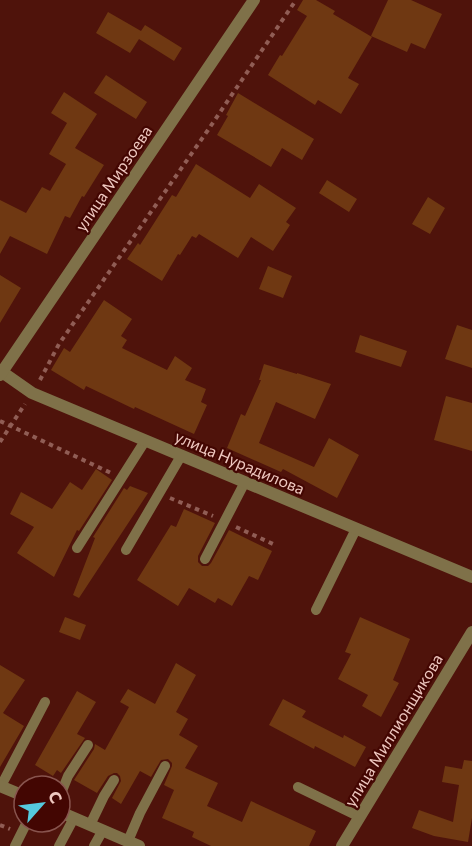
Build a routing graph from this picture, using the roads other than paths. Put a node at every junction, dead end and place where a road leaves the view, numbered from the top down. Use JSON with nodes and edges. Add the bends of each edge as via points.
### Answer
{"nodes":[{"id":1,"x":254,"y":0,"type":"edge"},
{"id":2,"x":1,"y":372,"type":"edge"},
{"id":3,"x":145,"y":441,"type":"junction"},
{"id":4,"x":181,"y":456,"type":"junction"},
{"id":5,"x":245,"y":482,"type":"junction"},
{"id":6,"x":356,"y":529,"type":"junction"},
{"id":7,"x":77,"y":548,"type":"dead end"},
{"id":8,"x":126,"y":550,"type":"dead end"},
{"id":9,"x":205,"y":559,"type":"dead end"},
{"id":10,"x":472,"y":577,"type":"edge"},
{"id":11,"x":316,"y":610,"type":"dead end"},
{"id":12,"x":472,"y":632,"type":"edge"},
{"id":13,"x":45,"y":702,"type":"dead end"},
{"id":14,"x":87,"y":745,"type":"dead end"},
{"id":15,"x":165,"y":766,"type":"dead end"},
{"id":16,"x":69,"y":774,"type":"edge"},
{"id":17,"x":114,"y":780,"type":"dead end"},
{"id":18,"x":0,"y":786,"type":"edge"},
{"id":19,"x":298,"y":787,"type":"dead end"},
{"id":20,"x":360,"y":817,"type":"junction"},
{"id":21,"x":74,"y":818,"type":"joint"},
{"id":22,"x":90,"y":825,"type":"junction"},
{"id":23,"x":103,"y":830,"type":"junction"},
{"id":24,"x":133,"y":844,"type":"edge"},
{"id":25,"x":59,"y":846,"type":"edge"},
{"id":26,"x":94,"y":846,"type":"edge"},
{"id":27,"x":342,"y":846,"type":"edge"}],
"edges":[{"from":1,"to":2,"type":"street","name":"улица Мирзоева"},
{"from":2,"to":3,"type":"street","name":"улица Нурадилова","via":[[32,393]]},
{"from":3,"to":4,"type":"street","name":"улица Нурадилова"},
{"from":3,"to":7,"type":"lane"},
{"from":4,"to":5,"type":"street","name":"улица Нурадилова"},
{"from":4,"to":8,"type":"lane"},
{"from":5,"to":6,"type":"street","name":"улица Нурадилова"},
{"from":5,"to":9,"type":"lane"},
{"from":6,"to":10,"type":"street","name":"улица Нурадилова"},
{"from":6,"to":11,"type":"lane"},
{"from":12,"to":20,"type":"street","name":"улица Миллионщикова"},
{"from":13,"to":18,"type":"lane"},
{"from":14,"to":16,"type":"lane"},
{"from":15,"to":24,"type":"lane","via":[[140,813]]},
{"from":17,"to":22,"type":"lane"},
{"from":19,"to":20,"type":"lane"},
{"from":20,"to":27,"type":"street","name":"улица Миллионщикова"},
{"from":21,"to":22,"type":"street"},
{"from":21,"to":25,"type":"lane"},
{"from":22,"to":23,"type":"street"},
{"from":23,"to":24,"type":"street"},
{"from":23,"to":26,"type":"lane"}]}
